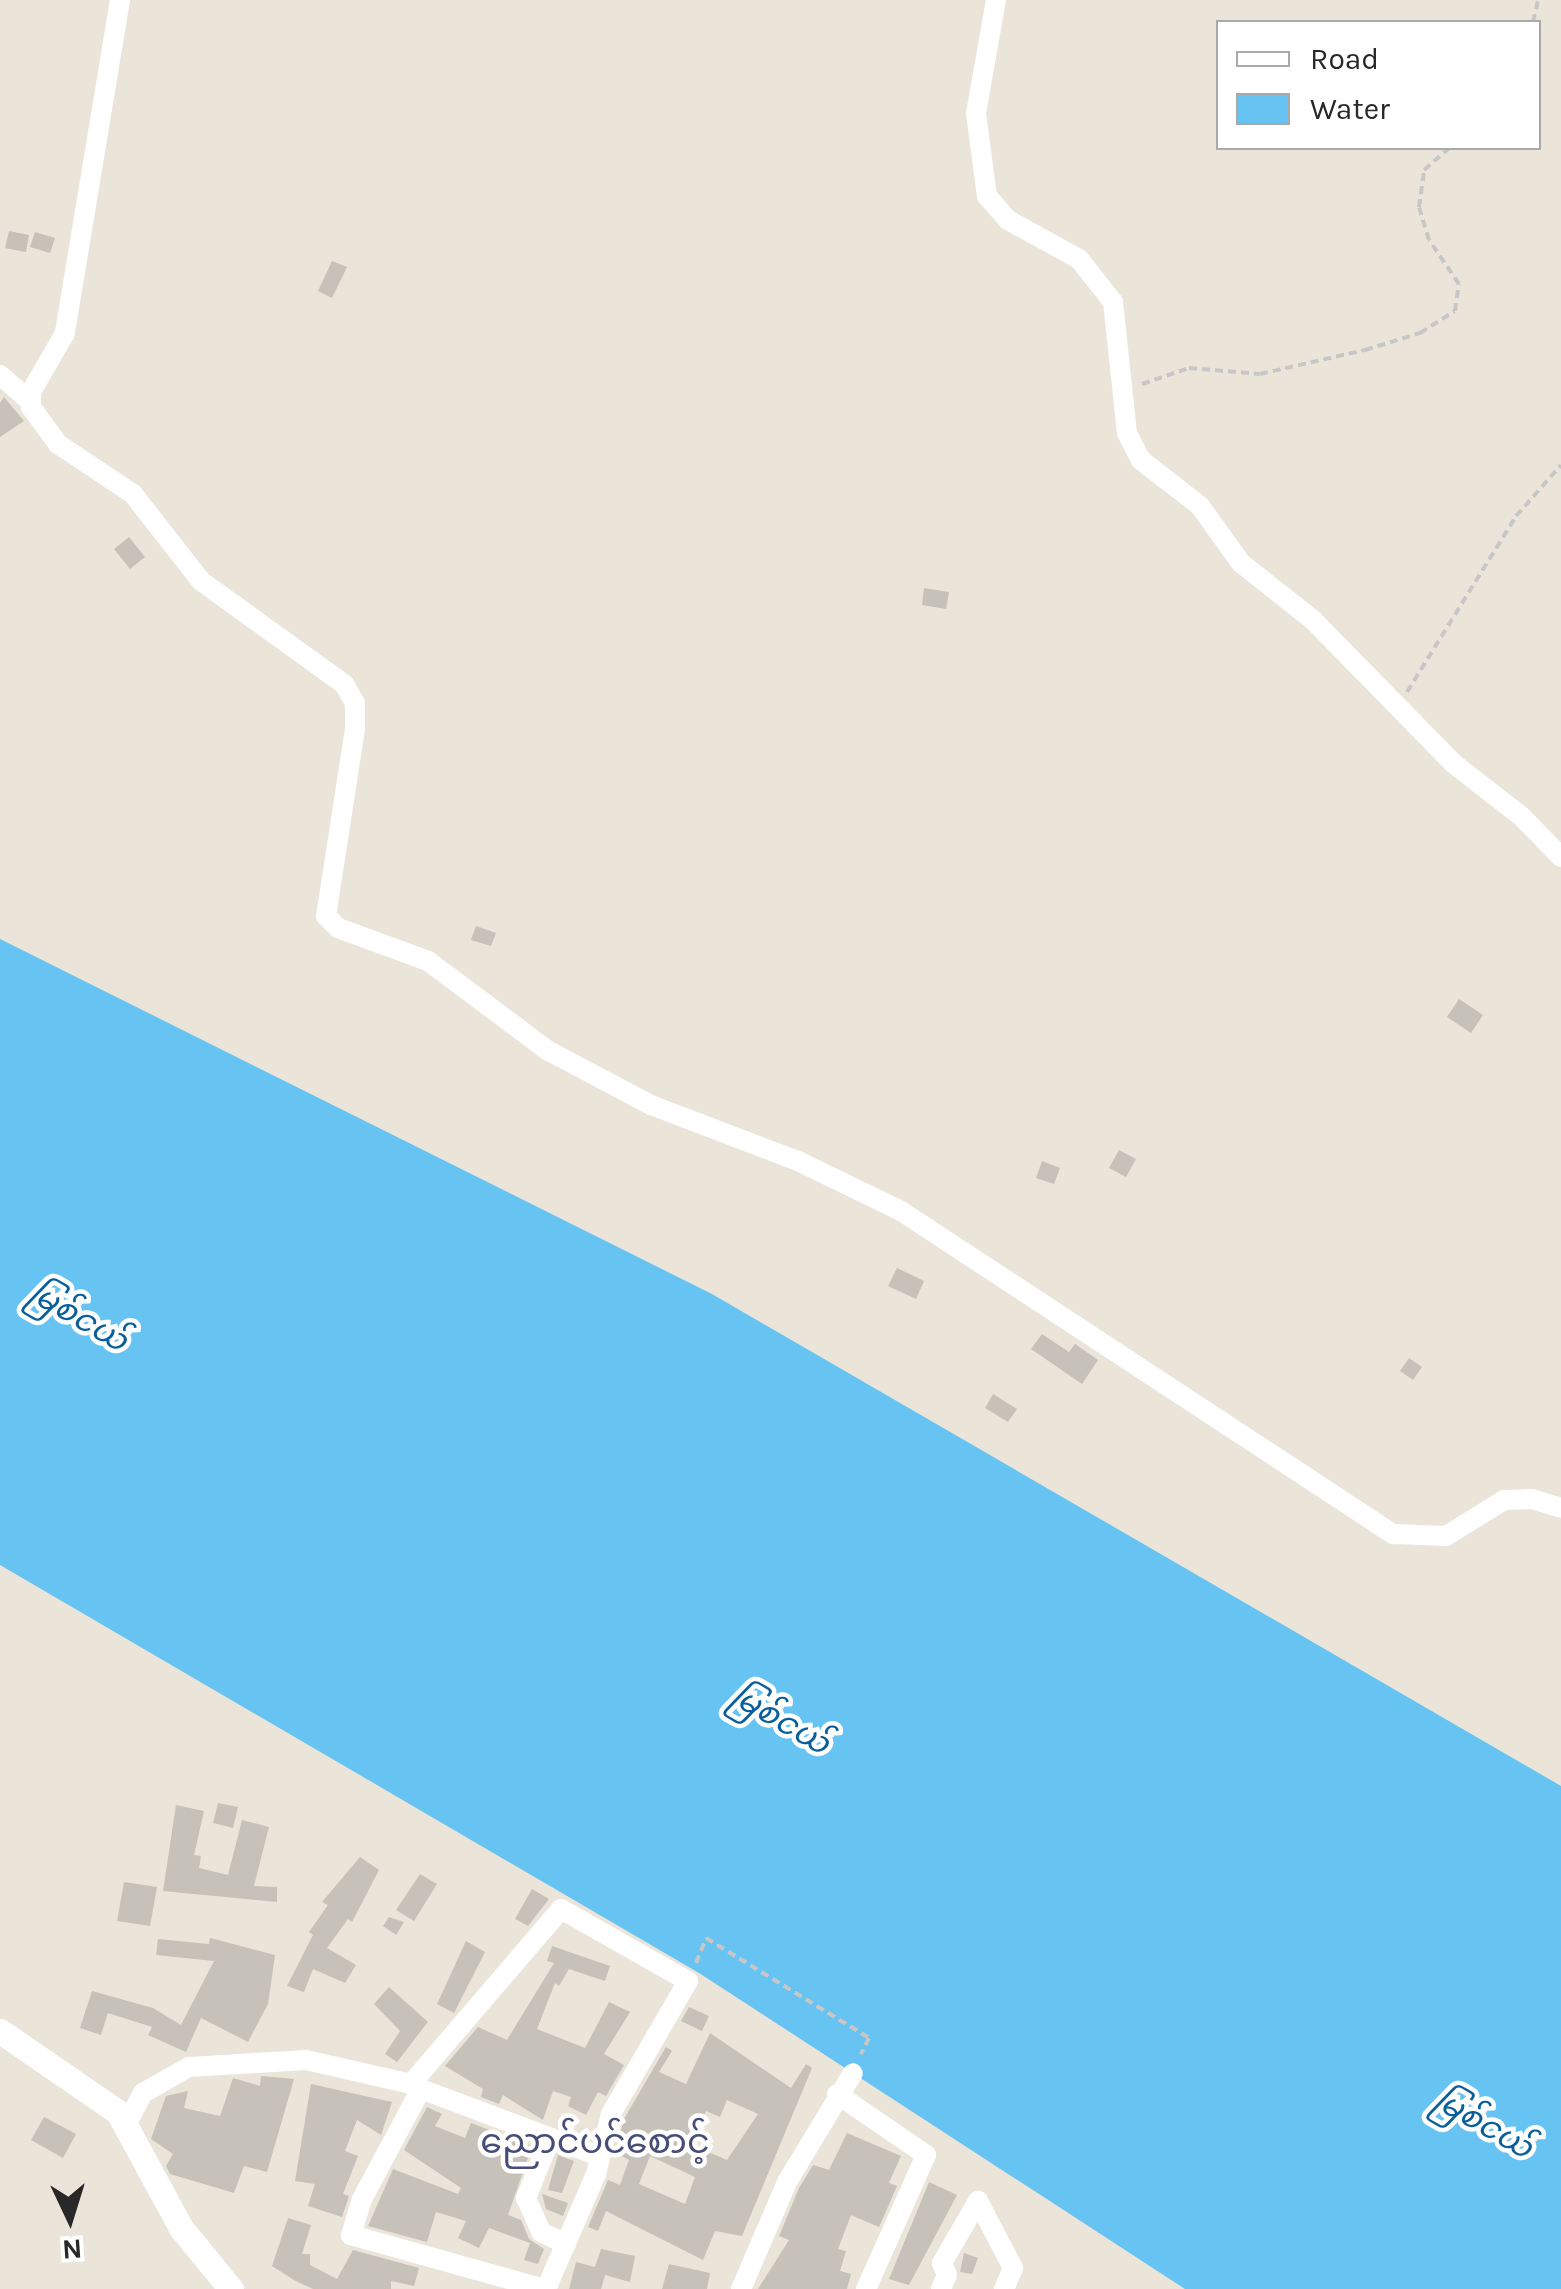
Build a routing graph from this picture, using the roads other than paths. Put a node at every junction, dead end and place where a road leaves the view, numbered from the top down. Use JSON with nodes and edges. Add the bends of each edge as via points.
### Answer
{"nodes":[{"id":1,"x":120,"y":0,"type":"edge"},
{"id":2,"x":996,"y":0,"type":"edge"},
{"id":3,"x":0,"y":375,"type":"edge"},
{"id":4,"x":31,"y":402,"type":"junction"},
{"id":5,"x":1561,"y":857,"type":"edge"},
{"id":6,"x":1561,"y":1508,"type":"edge"},
{"id":7,"x":0,"y":2031,"type":"edge"},
{"id":8,"x":853,"y":2073,"type":"road end"},
{"id":9,"x":416,"y":2087,"type":"junction"},
{"id":10,"x":837,"y":2094,"type":"junction"},
{"id":11,"x":127,"y":2123,"type":"junction"},
{"id":12,"x":550,"y":2139,"type":"junction"},
{"id":13,"x":597,"y":2155,"type":"junction"},
{"id":14,"x":566,"y":2244,"type":"junction"},
{"id":15,"x":219,"y":2284,"type":"edge"},
{"id":16,"x":545,"y":2289,"type":"edge"},
{"id":17,"x":742,"y":2289,"type":"edge"},
{"id":18,"x":866,"y":2289,"type":"edge"},
{"id":19,"x":941,"y":2289,"type":"edge"},
{"id":20,"x":1004,"y":2289,"type":"edge"}],
"edges":[{"from":1,"to":4,"type":"street","via":[[65,333]]},
{"from":2,"to":5,"type":"street","via":[[976,112],[987,196],[1008,220],[1079,260],[1113,302],[1123,410],[1141,460],[1200,506],[1242,563],[1312,619],[1396,708]]},
{"from":3,"to":4,"type":"street"},
{"from":4,"to":6,"type":"street","via":[[36,420],[58,444],[133,494],[201,581],[344,684],[354,703],[355,729],[326,916],[338,928],[428,961],[547,1050],[651,1105],[798,1161],[901,1212],[1393,1534],[1446,1536],[1504,1500]]},
{"from":7,"to":11,"type":"street","via":[[96,2094]]},
{"from":8,"to":10,"type":"street"},
{"from":9,"to":11,"type":"street","via":[[306,2060],[188,2067],[143,2092]]},
{"from":9,"to":12,"type":"street"},
{"from":9,"to":13,"type":"street","via":[[562,1909],[688,1981],[631,2072]]},
{"from":9,"to":16,"type":"street","via":[[351,2235]]},
{"from":10,"to":17,"type":"street","via":[[787,2182]]},
{"from":10,"to":18,"type":"street","via":[[926,2155]]},
{"from":11,"to":15,"type":"street","via":[[181,2228]]},
{"from":12,"to":13,"type":"street"},
{"from":12,"to":14,"type":"street","via":[[526,2198],[541,2232]]},
{"from":13,"to":14,"type":"street","via":[[596,2174]]},
{"from":14,"to":16,"type":"street"},
{"from":19,"to":20,"type":"street","via":[[947,2275],[942,2262],[978,2201],[1014,2268]]}]}
